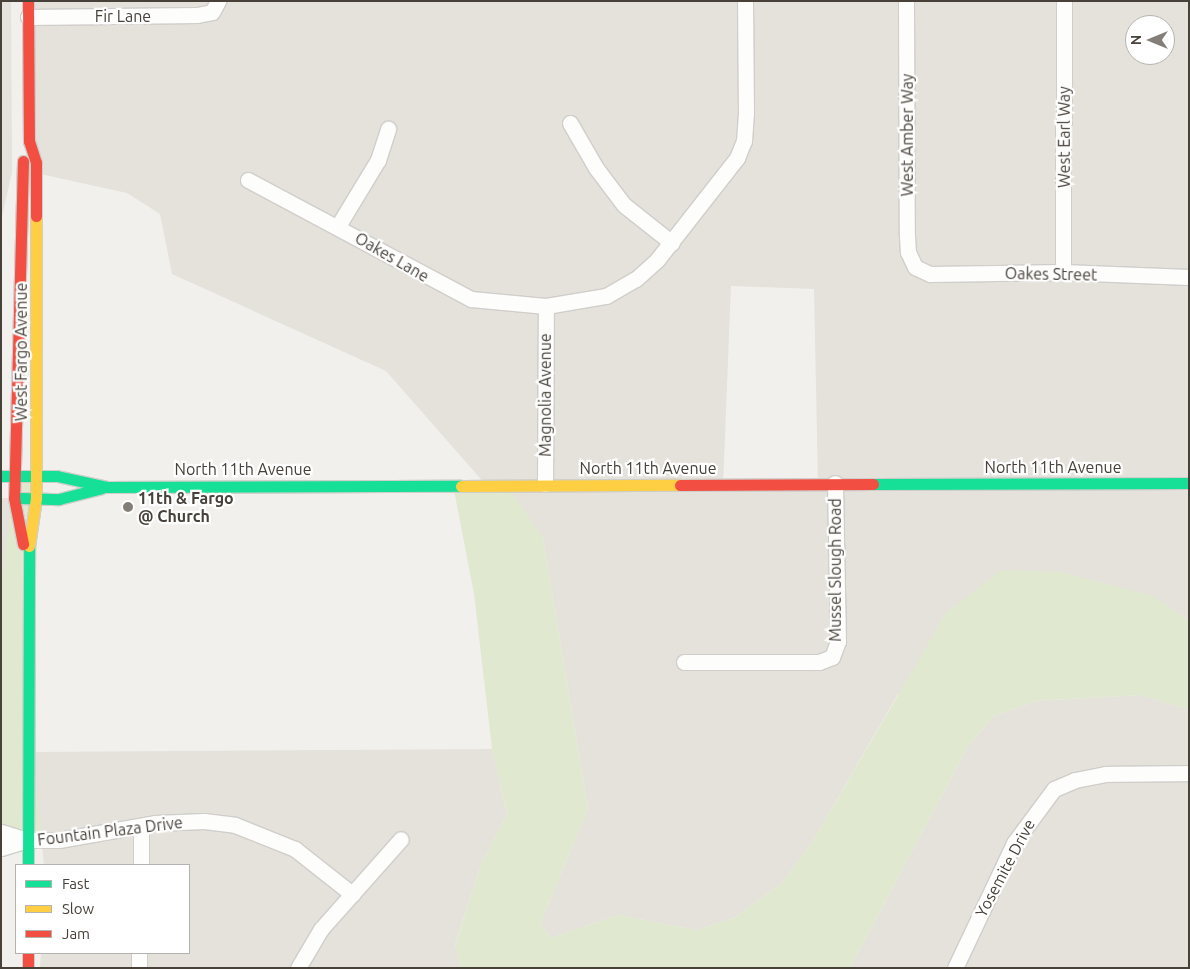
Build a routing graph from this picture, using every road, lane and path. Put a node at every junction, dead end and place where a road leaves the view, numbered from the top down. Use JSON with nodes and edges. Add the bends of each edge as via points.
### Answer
{"nodes":[{"id":1,"x":28,"y":1,"type":"edge"},
{"id":2,"x":745,"y":1,"type":"edge"},
{"id":3,"x":906,"y":1,"type":"edge"},
{"id":4,"x":1064,"y":1,"type":"edge"},
{"id":5,"x":217,"y":5,"type":"edge"},
{"id":6,"x":28,"y":17,"type":"junction"},
{"id":7,"x":570,"y":123,"type":"dead end"},
{"id":8,"x":388,"y":129,"type":"dead end"},
{"id":9,"x":29,"y":141,"type":"junction"},
{"id":10,"x":248,"y":180,"type":"dead end"},
{"id":11,"x":338,"y":226,"type":"junction"},
{"id":12,"x":672,"y":243,"type":"junction"},
{"id":13,"x":915,"y":267,"type":"joint"},
{"id":14,"x":1063,"y":272,"type":"junction"},
{"id":15,"x":1189,"y":277,"type":"edge"},
{"id":16,"x":546,"y":306,"type":"junction"},
{"id":17,"x":1,"y":476,"type":"edge"},
{"id":18,"x":15,"y":476,"type":"junction"},
{"id":19,"x":36,"y":476,"type":"junction"},
{"id":20,"x":835,"y":483,"type":"junction"},
{"id":21,"x":1189,"y":483,"type":"edge"},
{"id":22,"x":545,"y":484,"type":"junction"},
{"id":23,"x":107,"y":486,"type":"junction"},
{"id":24,"x":1,"y":498,"type":"edge"},
{"id":25,"x":14,"y":498,"type":"junction"},
{"id":26,"x":36,"y":498,"type":"junction"},
{"id":27,"x":27,"y":562,"type":"junction"},
{"id":28,"x":684,"y":662,"type":"dead end"},
{"id":29,"x":1189,"y":773,"type":"edge"},
{"id":30,"x":141,"y":827,"type":"junction"},
{"id":31,"x":1,"y":832,"type":"edge"},
{"id":32,"x":401,"y":839,"type":"dead end"},
{"id":33,"x":28,"y":840,"type":"junction"},
{"id":34,"x":1,"y":848,"type":"edge"},
{"id":35,"x":28,"y":864,"type":"edge"},
{"id":36,"x":141,"y":864,"type":"edge"},
{"id":37,"x":352,"y":894,"type":"junction"},
{"id":38,"x":28,"y":954,"type":"edge"},
{"id":39,"x":140,"y":954,"type":"edge"},
{"id":40,"x":28,"y":968,"type":"edge"},
{"id":41,"x":139,"y":968,"type":"edge"},
{"id":42,"x":298,"y":968,"type":"edge"},
{"id":43,"x":954,"y":968,"type":"edge"}],
"edges":[{"from":1,"to":6,"type":"main road","name":"West Fargo Avenue"},
{"from":2,"to":12,"type":"street","name":"Oakes Lane","via":[[744,142],[737,158]]},
{"from":3,"to":13,"type":"street","name":"West Amber Way","via":[[907,235],[908,252]]},
{"from":4,"to":14,"type":"street","name":"West Earl Way"},
{"from":5,"to":6,"type":"street","name":"Fir Lane","via":[[198,15]]},
{"from":6,"to":9,"type":"main road","name":"West Fargo Avenue"},
{"from":7,"to":12,"type":"street","via":[[614,192]]},
{"from":8,"to":11,"type":"street","via":[[378,160]]},
{"from":9,"to":18,"type":"main road","name":"West Fargo Avenue","via":[[23,161],[19,233]]},
{"from":9,"to":19,"type":"main road","name":"West Fargo Avenue","via":[[36,163],[38,231]]},
{"from":10,"to":11,"type":"street","name":"Oakes Lane"},
{"from":11,"to":16,"type":"street","name":"Oakes Lane","via":[[471,299]]},
{"from":12,"to":16,"type":"street","name":"Oakes Lane","via":[[621,288],[606,296]]},
{"from":13,"to":14,"type":"street","name":"Oakes Street","via":[[930,274]]},
{"from":14,"to":15,"type":"street","name":"Oakes Street"},
{"from":16,"to":22,"type":"street","name":"Magnolia Avenue"},
{"from":17,"to":18,"type":"main road","name":"North 11th Avenue"},
{"from":18,"to":19,"type":"main road","name":"North 11th Avenue"},
{"from":18,"to":25,"type":"main road","name":"West Fargo Avenue"},
{"from":19,"to":23,"type":"main road","name":"North 11th Avenue","via":[[57,476]]},
{"from":19,"to":26,"type":"main road","name":"West Fargo Avenue"},
{"from":20,"to":21,"type":"main road","name":"North 11th Avenue"},
{"from":20,"to":22,"type":"main road","name":"North 11th Avenue"},
{"from":20,"to":28,"type":"street","name":"Mussel Slough Road","via":[[838,641],[832,657],[819,662]]},
{"from":22,"to":23,"type":"main road","name":"North 11th Avenue"},
{"from":23,"to":26,"type":"main road","name":"North 11th Avenue","via":[[59,499]]},
{"from":24,"to":25,"type":"main road","name":"North 11th Avenue"},
{"from":25,"to":26,"type":"main road","name":"North 11th Avenue"},
{"from":25,"to":27,"type":"main road","name":"West Fargo Avenue"},
{"from":26,"to":27,"type":"main road","name":"West Fargo Avenue"},
{"from":27,"to":33,"type":"main road","name":"West Fargo Avenue"},
{"from":29,"to":43,"type":"street","name":"Yosemite Drive","via":[[1106,774],[1075,780],[1054,789],[1014,843]]},
{"from":30,"to":33,"type":"street","name":"Fountain Plaza Drive","via":[[59,840]]},
{"from":30,"to":36,"type":"street"},
{"from":30,"to":37,"type":"street","name":"Fountain Plaza Drive","via":[[204,821],[235,825],[295,849]]},
{"from":31,"to":33,"type":"street","name":"Fountain Plaza Drive"},
{"from":32,"to":37,"type":"street"},
{"from":33,"to":34,"type":"street","name":"Fountain Plaza Drive"},
{"from":33,"to":35,"type":"main road","name":"West Fargo Avenue"},
{"from":37,"to":42,"type":"street","via":[[321,929]]},
{"from":38,"to":40,"type":"main road"},
{"from":39,"to":41,"type":"street"}]}
